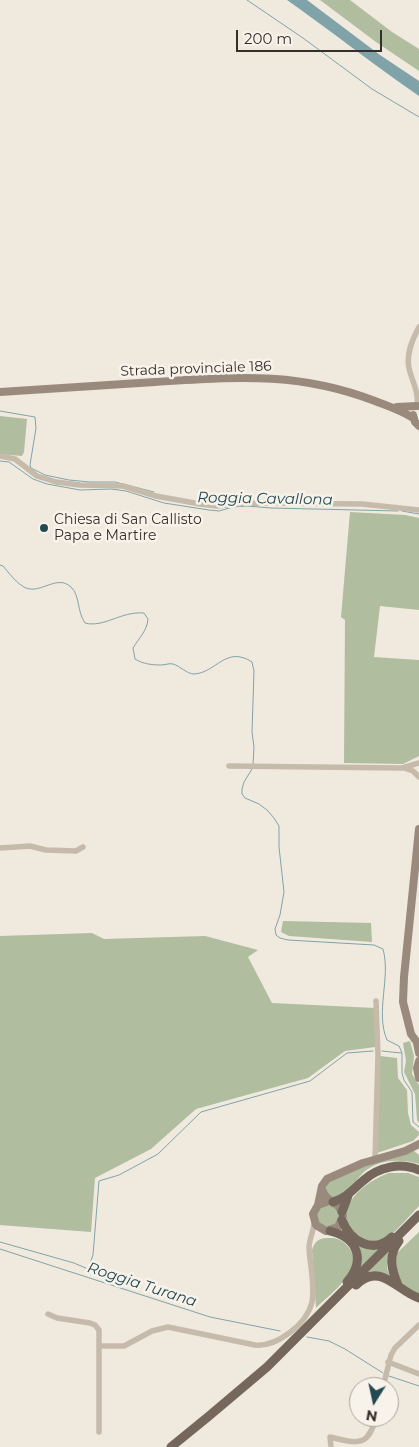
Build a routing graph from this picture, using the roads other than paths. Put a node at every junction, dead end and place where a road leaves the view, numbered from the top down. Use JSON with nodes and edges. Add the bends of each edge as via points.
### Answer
{"nodes":[{"id":1,"x":419,"y":327,"type":"edge"},
{"id":2,"x":417,"y":390,"type":"edge"},
{"id":3,"x":0,"y":392,"type":"edge"},
{"id":4,"x":418,"y":405,"type":"edge"},
{"id":5,"x":390,"y":406,"type":"junction"},
{"id":6,"x":413,"y":418,"type":"junction"},
{"id":7,"x":419,"y":426,"type":"edge"},
{"id":8,"x":0,"y":456,"type":"edge"},
{"id":9,"x":419,"y":510,"type":"edge"},
{"id":10,"x":419,"y":763,"type":"edge"},
{"id":11,"x":229,"y":766,"type":"dead end"},
{"id":12,"x":402,"y":768,"type":"junction"},
{"id":13,"x":419,"y":777,"type":"edge"},
{"id":14,"x":419,"y":829,"type":"edge"},
{"id":15,"x":83,"y":847,"type":"dead end"},
{"id":16,"x":0,"y":848,"type":"edge"},
{"id":17,"x":376,"y":1002,"type":"dead end"},
{"id":18,"x":418,"y":1044,"type":"edge"},
{"id":19,"x":419,"y":1053,"type":"edge"},
{"id":20,"x":419,"y":1061,"type":"edge"},
{"id":21,"x":419,"y":1078,"type":"edge"},
{"id":22,"x":418,"y":1146,"type":"edge"},
{"id":23,"x":375,"y":1160,"type":"junction"},
{"id":24,"x":419,"y":1170,"type":"edge"},
{"id":25,"x":321,"y":1187,"type":"junction"},
{"id":26,"x":348,"y":1196,"type":"junction"},
{"id":27,"x":331,"y":1202,"type":"junction"},
{"id":28,"x":318,"y":1205,"type":"junction"},
{"id":29,"x":419,"y":1215,"type":"edge"},
{"id":30,"x":342,"y":1216,"type":"junction"},
{"id":31,"x":314,"y":1222,"type":"junction"},
{"id":32,"x":409,"y":1226,"type":"junction"},
{"id":33,"x":328,"y":1231,"type":"junction"},
{"id":34,"x":311,"y":1240,"type":"junction"},
{"id":35,"x":398,"y":1285,"type":"junction"},
{"id":36,"x":419,"y":1298,"type":"edge"},
{"id":37,"x":332,"y":1302,"type":"junction"},
{"id":38,"x":48,"y":1314,"type":"dead end"},
{"id":39,"x":419,"y":1325,"type":"edge"},
{"id":40,"x":100,"y":1346,"type":"junction"},
{"id":41,"x":388,"y":1362,"type":"junction"},
{"id":42,"x":419,"y":1374,"type":"edge"},
{"id":43,"x":385,"y":1377,"type":"edge"},
{"id":44,"x":373,"y":1427,"type":"edge"},
{"id":45,"x":99,"y":1432,"type":"dead end"},
{"id":46,"x":171,"y":1447,"type":"edge"},
{"id":47,"x":331,"y":1447,"type":"edge"}],
"edges":[{"from":1,"to":2,"type":"street","via":[[408,357]]},
{"from":2,"to":4,"type":"street"},
{"from":3,"to":5,"type":"main road","name":"Strada provinciale 186","via":[[262,377],[324,385]]},
{"from":4,"to":5,"type":"main road"},
{"from":4,"to":6,"type":"main road"},
{"from":5,"to":6,"type":"main road"},
{"from":6,"to":7,"type":"main road"},
{"from":8,"to":9,"type":"street","via":[[15,459],[37,476],[56,482],[123,486],[200,504],[362,504]]},
{"from":10,"to":12,"type":"street"},
{"from":11,"to":12,"type":"street"},
{"from":12,"to":13,"type":"street"},
{"from":14,"to":18,"type":"main road","via":[[403,1002],[411,1034]]},
{"from":15,"to":16,"type":"street","via":[[76,850],[46,850],[30,846]]},
{"from":17,"to":23,"type":"street"},
{"from":18,"to":19,"type":"main road"},
{"from":20,"to":21,"type":"main road","via":[[416,1068]]},
{"from":22,"to":23,"type":"main road"},
{"from":23,"to":25,"type":"main road","via":[[329,1178]]},
{"from":24,"to":26,"type":"main road","via":[[395,1166],[385,1168],[368,1177]]},
{"from":25,"to":27,"type":"main road"},
{"from":25,"to":28,"type":"main road"},
{"from":26,"to":27,"type":"main road"},
{"from":26,"to":30,"type":"main road"},
{"from":27,"to":28,"type":"main road"},
{"from":27,"to":30,"type":"main road","via":[[337,1204]]},
{"from":28,"to":31,"type":"main road","via":[[314,1211]]},
{"from":29,"to":32,"type":"main road"},
{"from":30,"to":32,"type":"main road","via":[[349,1234],[364,1244],[387,1241]]},
{"from":30,"to":33,"type":"main road","via":[[338,1227]]},
{"from":31,"to":33,"type":"main road"},
{"from":31,"to":34,"type":"street"},
{"from":32,"to":35,"type":"main road","via":[[391,1259]]},
{"from":32,"to":37,"type":"main road"},
{"from":33,"to":34,"type":"street"},
{"from":33,"to":37,"type":"main road","via":[[342,1234],[353,1243],[357,1262],[351,1277]]},
{"from":34,"to":40,"type":"street","via":[[311,1304],[302,1319],[276,1342],[255,1345],[168,1327],[152,1330],[124,1346]]},
{"from":35,"to":36,"type":"main road"},
{"from":35,"to":37,"type":"main road","via":[[385,1277],[368,1277],[342,1299]]},
{"from":37,"to":46,"type":"main road","via":[[266,1367]]},
{"from":38,"to":40,"type":"street","via":[[95,1325],[100,1330]]},
{"from":39,"to":41,"type":"street","via":[[395,1348]]},
{"from":40,"to":45,"type":"street"},
{"from":41,"to":42,"type":"street"},
{"from":41,"to":43,"type":"street"},
{"from":44,"to":47,"type":"street","via":[[369,1439],[362,1442],[330,1437]]}]}
